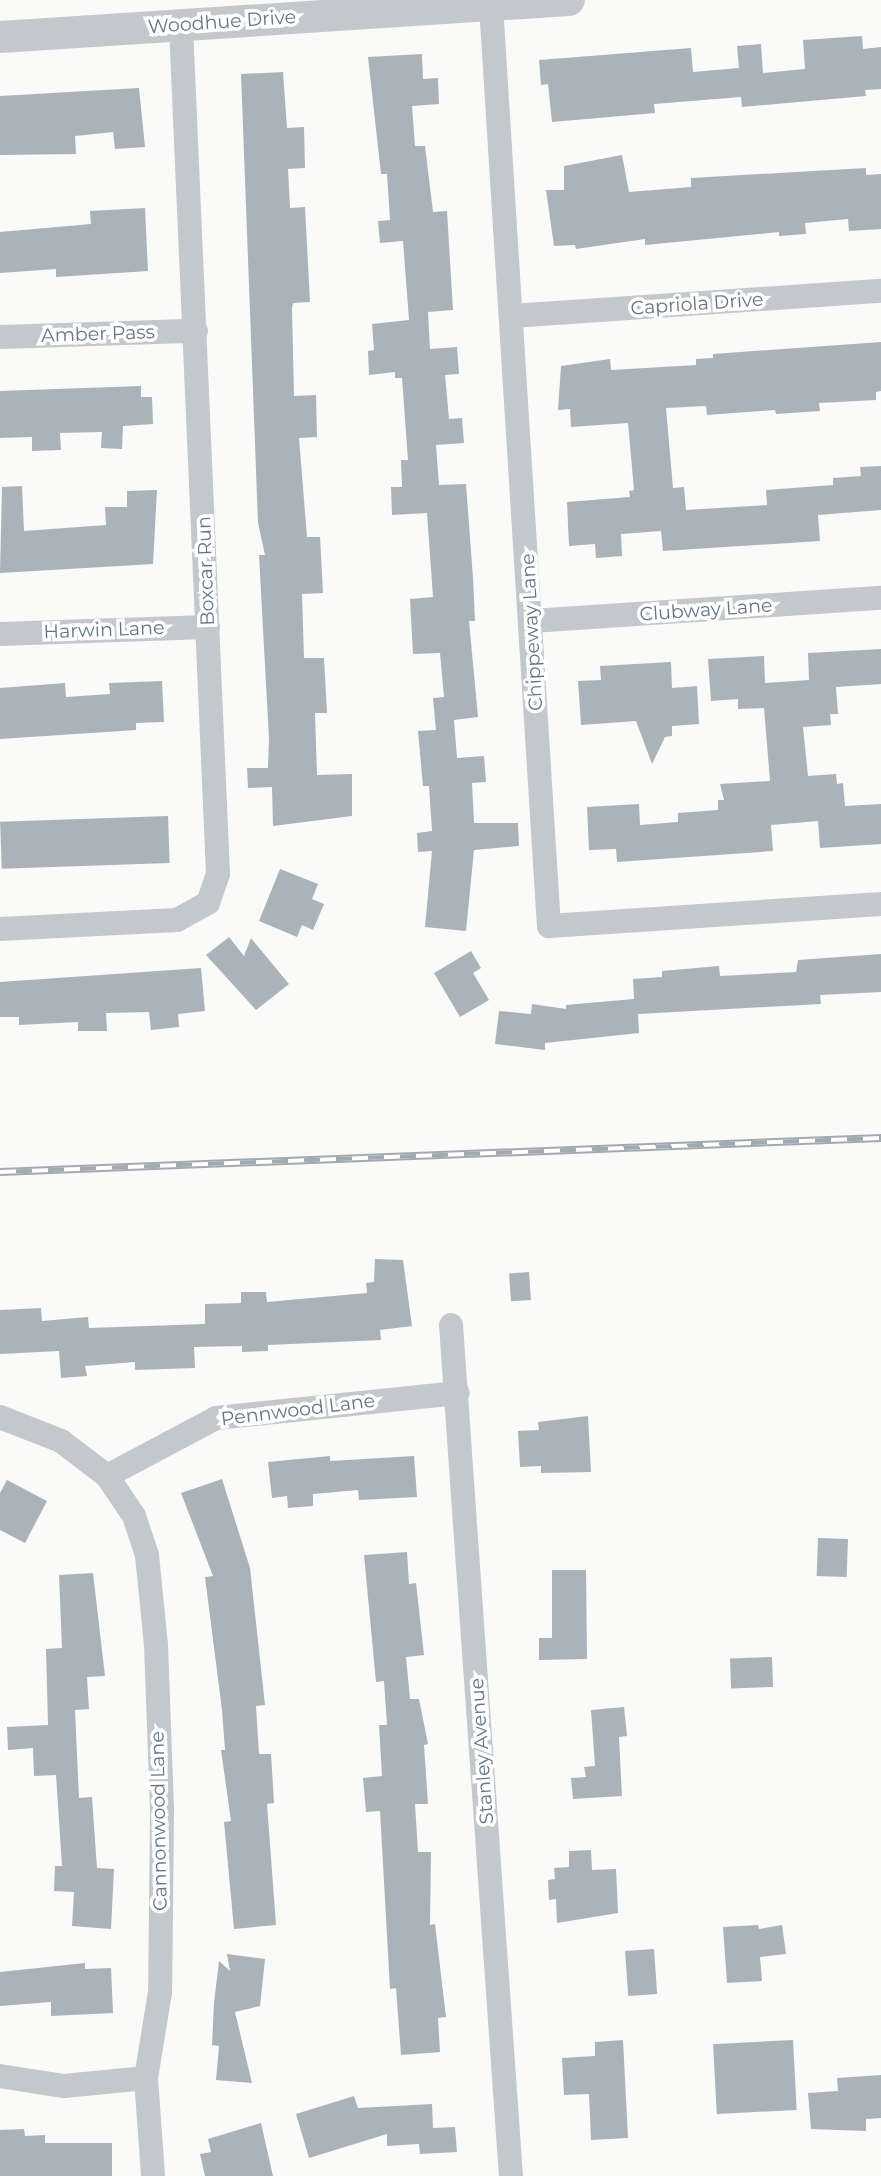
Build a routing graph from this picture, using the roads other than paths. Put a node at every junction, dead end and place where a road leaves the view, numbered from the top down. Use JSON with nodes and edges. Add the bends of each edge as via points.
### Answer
{"nodes":[{"id":1,"x":569,"y":0,"type":"edge"},
{"id":2,"x":491,"y":5,"type":"junction"},
{"id":3,"x":181,"y":25,"type":"junction"},
{"id":4,"x":0,"y":37,"type":"edge"},
{"id":5,"x":881,"y":291,"type":"edge"},
{"id":6,"x":512,"y":316,"type":"junction"},
{"id":7,"x":196,"y":331,"type":"junction"},
{"id":8,"x":0,"y":337,"type":"edge"},
{"id":9,"x":881,"y":598,"type":"edge"},
{"id":10,"x":531,"y":621,"type":"junction"},
{"id":11,"x":208,"y":626,"type":"junction"},
{"id":12,"x":0,"y":634,"type":"edge"},
{"id":13,"x":881,"y":904,"type":"edge"},
{"id":14,"x":0,"y":929,"type":"edge"},
{"id":15,"x":451,"y":1325,"type":"dead end"},
{"id":16,"x":458,"y":1393,"type":"junction"},
{"id":17,"x":0,"y":1417,"type":"edge"},
{"id":18,"x":107,"y":1476,"type":"junction"},
{"id":19,"x":0,"y":2076,"type":"edge"},
{"id":20,"x":146,"y":2078,"type":"junction"},
{"id":21,"x":153,"y":2176,"type":"edge"},
{"id":22,"x":511,"y":2176,"type":"edge"}],
"edges":[{"from":1,"to":2,"type":"street","name":"Woodhue Drive"},
{"from":2,"to":3,"type":"street","name":"Woodhue Drive"},
{"from":2,"to":6,"type":"street","name":"Chippeway Lane"},
{"from":3,"to":4,"type":"street","name":"Woodhue Drive"},
{"from":3,"to":7,"type":"street","name":"Boxcar Run"},
{"from":5,"to":6,"type":"street","name":"Capriola Drive"},
{"from":6,"to":10,"type":"street","name":"Chippeway Lane"},
{"from":7,"to":8,"type":"street","name":"Amber Pass"},
{"from":7,"to":11,"type":"street","name":"Boxcar Run"},
{"from":9,"to":10,"type":"street","name":"Clubway Lane"},
{"from":10,"to":13,"type":"street","name":"Chippeway Lane","via":[[549,926]]},
{"from":11,"to":12,"type":"street","name":"Harwin Lane"},
{"from":11,"to":14,"type":"street","name":"Boxcar Run","via":[[218,874],[208,903],[177,920],[155,923]]},
{"from":15,"to":16,"type":"street","name":"Stanley Avenue"},
{"from":16,"to":18,"type":"street","name":"Pennwood Lane","via":[[216,1418]]},
{"from":16,"to":22,"type":"street","name":"Stanley Avenue"},
{"from":17,"to":18,"type":"street","via":[[61,1441]]},
{"from":18,"to":20,"type":"street","name":"Cannonwood Lane","via":[[134,1516],[147,1555],[156,1645],[162,1812],[159,1992]]},
{"from":19,"to":20,"type":"street","via":[[64,2086]]},
{"from":20,"to":21,"type":"street","name":"Cannonwood Lane"}]}
